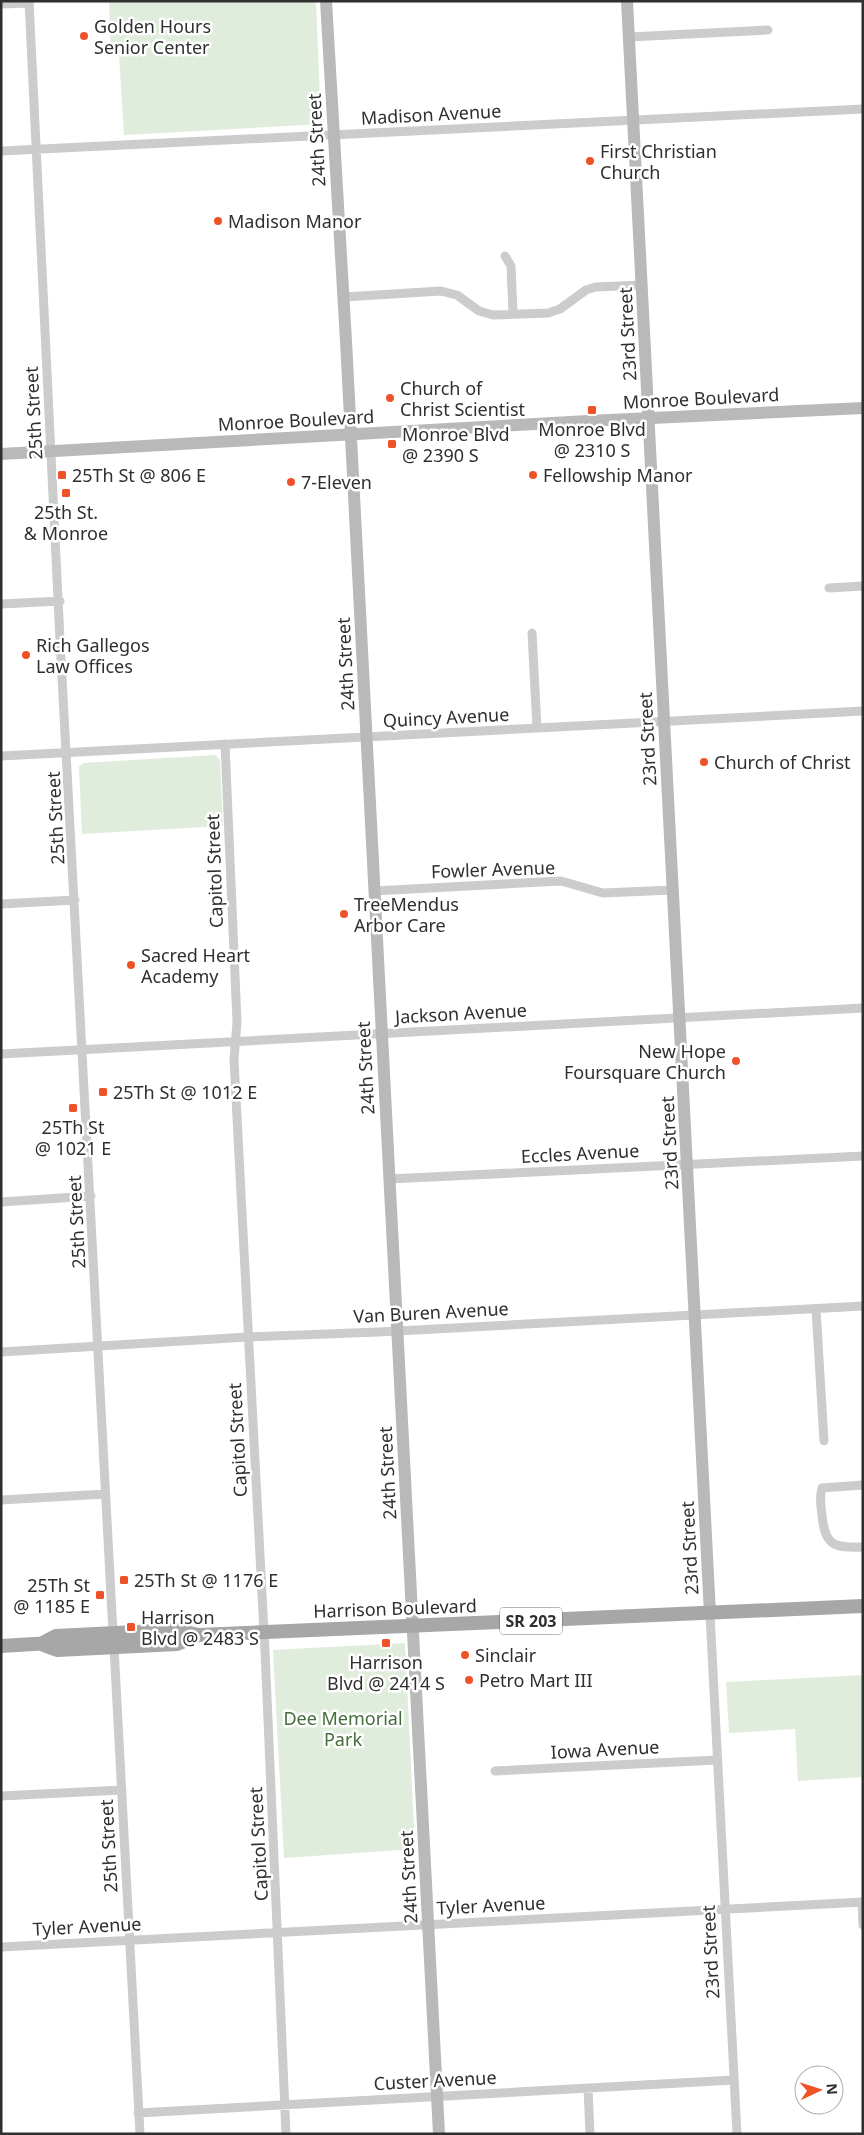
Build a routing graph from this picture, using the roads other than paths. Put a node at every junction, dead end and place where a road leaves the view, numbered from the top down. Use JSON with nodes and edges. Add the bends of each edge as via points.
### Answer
{"nodes":[{"id":1,"x":326,"y":1,"type":"edge"},
{"id":2,"x":627,"y":1,"type":"edge"},
{"id":3,"x":29,"y":2,"type":"edge"},
{"id":4,"x":1,"y":4,"type":"edge"},
{"id":5,"x":768,"y":30,"type":"dead end"},
{"id":6,"x":629,"y":37,"type":"junction"},
{"id":7,"x":863,"y":109,"type":"edge"},
{"id":8,"x":633,"y":121,"type":"junction"},
{"id":9,"x":333,"y":134,"type":"junction"},
{"id":10,"x":36,"y":149,"type":"junction"},
{"id":11,"x":1,"y":151,"type":"edge"},
{"id":12,"x":505,"y":256,"type":"dead end"},
{"id":13,"x":642,"y":285,"type":"junction"},
{"id":14,"x":344,"y":297,"type":"junction"},
{"id":15,"x":513,"y":313,"type":"junction"},
{"id":16,"x":863,"y":408,"type":"edge"},
{"id":17,"x":648,"y":418,"type":"junction"},
{"id":18,"x":351,"y":435,"type":"junction"},
{"id":19,"x":51,"y":451,"type":"junction"},
{"id":20,"x":1,"y":454,"type":"edge"},
{"id":21,"x":863,"y":586,"type":"edge"},
{"id":22,"x":828,"y":588,"type":"dead end"},
{"id":23,"x":60,"y":601,"type":"junction"},
{"id":24,"x":1,"y":604,"type":"edge"},
{"id":25,"x":532,"y":633,"type":"dead end"},
{"id":26,"x":863,"y":711,"type":"edge"},
{"id":27,"x":664,"y":722,"type":"junction"},
{"id":28,"x":537,"y":728,"type":"junction"},
{"id":29,"x":366,"y":737,"type":"junction"},
{"id":30,"x":225,"y":744,"type":"junction"},
{"id":31,"x":68,"y":752,"type":"junction"},
{"id":32,"x":1,"y":756,"type":"edge"},
{"id":33,"x":673,"y":890,"type":"junction"},
{"id":34,"x":374,"y":891,"type":"junction"},
{"id":35,"x":75,"y":900,"type":"junction"},
{"id":36,"x":1,"y":904,"type":"edge"},
{"id":37,"x":863,"y":1008,"type":"edge"},
{"id":38,"x":680,"y":1016,"type":"junction"},
{"id":39,"x":381,"y":1034,"type":"junction"},
{"id":40,"x":236,"y":1042,"type":"junction"},
{"id":41,"x":83,"y":1050,"type":"junction"},
{"id":42,"x":1,"y":1054,"type":"edge"},
{"id":43,"x":863,"y":1156,"type":"edge"},
{"id":44,"x":687,"y":1165,"type":"junction"},
{"id":45,"x":389,"y":1179,"type":"junction"},
{"id":46,"x":91,"y":1196,"type":"junction"},
{"id":47,"x":1,"y":1202,"type":"edge"},
{"id":48,"x":863,"y":1306,"type":"edge"},
{"id":49,"x":816,"y":1309,"type":"junction"},
{"id":50,"x":696,"y":1314,"type":"junction"},
{"id":51,"x":397,"y":1331,"type":"junction"},
{"id":52,"x":248,"y":1337,"type":"junction"},
{"id":53,"x":99,"y":1347,"type":"junction"},
{"id":54,"x":1,"y":1352,"type":"edge"},
{"id":55,"x":824,"y":1441,"type":"dead end"},
{"id":56,"x":863,"y":1485,"type":"edge"},
{"id":57,"x":106,"y":1494,"type":"junction"},
{"id":58,"x":1,"y":1500,"type":"edge"},
{"id":59,"x":863,"y":1547,"type":"edge"},
{"id":60,"x":863,"y":1606,"type":"edge"},
{"id":61,"x":710,"y":1614,"type":"junction"},
{"id":62,"x":413,"y":1626,"type":"junction"},
{"id":63,"x":114,"y":1633,"type":"junction"},
{"id":64,"x":264,"y":1633,"type":"junction"},
{"id":65,"x":199,"y":1636,"type":"junction"},
{"id":66,"x":41,"y":1644,"type":"junction"},
{"id":67,"x":1,"y":1646,"type":"edge"},
{"id":68,"x":114,"y":1647,"type":"junction"},
{"id":69,"x":718,"y":1760,"type":"junction"},
{"id":70,"x":495,"y":1771,"type":"dead end"},
{"id":71,"x":122,"y":1790,"type":"junction"},
{"id":72,"x":1,"y":1796,"type":"edge"},
{"id":73,"x":862,"y":1902,"type":"edge"},
{"id":74,"x":725,"y":1909,"type":"junction"},
{"id":75,"x":428,"y":1925,"type":"junction"},
{"id":76,"x":863,"y":1925,"type":"edge"},
{"id":77,"x":279,"y":1932,"type":"junction"},
{"id":78,"x":129,"y":1940,"type":"junction"},
{"id":79,"x":1,"y":1947,"type":"edge"},
{"id":80,"x":734,"y":2080,"type":"junction"},
{"id":81,"x":588,"y":2088,"type":"junction"},
{"id":82,"x":437,"y":2096,"type":"junction"},
{"id":83,"x":284,"y":2105,"type":"junction"},
{"id":84,"x":138,"y":2113,"type":"junction"},
{"id":85,"x":140,"y":2134,"type":"edge"},
{"id":86,"x":286,"y":2134,"type":"edge"},
{"id":87,"x":439,"y":2134,"type":"edge"},
{"id":88,"x":590,"y":2134,"type":"edge"},
{"id":89,"x":737,"y":2134,"type":"edge"}],
"edges":[{"from":1,"to":9,"type":"street","name":"24th Street"},
{"from":2,"to":6,"type":"street","name":"23rd Street"},
{"from":3,"to":4,"type":"street"},
{"from":3,"to":10,"type":"street","name":"25th Street"},
{"from":5,"to":6,"type":"street"},
{"from":6,"to":8,"type":"street","name":"23rd Street"},
{"from":7,"to":8,"type":"street","name":"Madison Avenue"},
{"from":8,"to":9,"type":"street","name":"Madison Avenue"},
{"from":8,"to":13,"type":"street","name":"23rd Street"},
{"from":9,"to":10,"type":"street","name":"Madison Avenue"},
{"from":9,"to":14,"type":"street","name":"24th Street"},
{"from":10,"to":11,"type":"street","name":"Madison Avenue"},
{"from":10,"to":19,"type":"street","name":"25th Street"},
{"from":12,"to":15,"type":"street","via":[[511,266]]},
{"from":13,"to":15,"type":"street","via":[[596,287],[548,312]]},
{"from":13,"to":17,"type":"street","name":"23rd Street"},
{"from":14,"to":15,"type":"street","via":[[441,291],[456,295],[479,311],[493,315]]},
{"from":14,"to":18,"type":"street","name":"24th Street"},
{"from":16,"to":17,"type":"street","name":"Monroe Boulevard"},
{"from":17,"to":18,"type":"street","name":"Monroe Boulevard"},
{"from":17,"to":27,"type":"street","name":"23rd Street"},
{"from":18,"to":19,"type":"street","name":"Monroe Boulevard"},
{"from":18,"to":29,"type":"street","name":"24th Street"},
{"from":19,"to":20,"type":"street","name":"Monroe Boulevard"},
{"from":19,"to":23,"type":"street","name":"25th Street"},
{"from":21,"to":22,"type":"street"},
{"from":23,"to":24,"type":"street"},
{"from":23,"to":31,"type":"street","name":"25th Street"},
{"from":25,"to":28,"type":"street"},
{"from":26,"to":27,"type":"street","name":"Quincy Avenue"},
{"from":27,"to":28,"type":"street","name":"Quincy Avenue"},
{"from":27,"to":33,"type":"street","name":"23rd Street"},
{"from":28,"to":29,"type":"street","name":"Quincy Avenue"},
{"from":29,"to":30,"type":"street","name":"Quincy Avenue"},
{"from":29,"to":34,"type":"street","name":"24th Street"},
{"from":30,"to":31,"type":"street","name":"Quincy Avenue"},
{"from":30,"to":40,"type":"street","name":"Capitol Street"},
{"from":31,"to":32,"type":"street","name":"Quincy Avenue"},
{"from":31,"to":35,"type":"street","name":"25th Street"},
{"from":33,"to":34,"type":"street","name":"Fowler Avenue","via":[[602,893],[561,881]]},
{"from":33,"to":38,"type":"street","name":"23rd Street"},
{"from":34,"to":39,"type":"street","name":"24th Street"},
{"from":35,"to":36,"type":"street"},
{"from":35,"to":41,"type":"street","name":"25th Street"},
{"from":37,"to":38,"type":"street","name":"Jackson Avenue"},
{"from":38,"to":39,"type":"street","name":"Jackson Avenue"},
{"from":38,"to":44,"type":"street","name":"23rd Street"},
{"from":39,"to":40,"type":"street","name":"Jackson Avenue"},
{"from":39,"to":45,"type":"street","name":"24th Street"},
{"from":40,"to":41,"type":"street","name":"Jackson Avenue"},
{"from":40,"to":52,"type":"street","name":"Capitol Street","via":[[234,1060]]},
{"from":41,"to":42,"type":"street","name":"Jackson Avenue"},
{"from":41,"to":46,"type":"street","name":"25th Street"},
{"from":43,"to":44,"type":"street","name":"Eccles Avenue"},
{"from":44,"to":45,"type":"street","name":"Eccles Avenue"},
{"from":44,"to":50,"type":"street","name":"23rd Street"},
{"from":45,"to":51,"type":"street","name":"24th Street"},
{"from":46,"to":47,"type":"street"},
{"from":46,"to":53,"type":"street","name":"25th Street"},
{"from":48,"to":49,"type":"street","name":"Van Buren Avenue"},
{"from":49,"to":50,"type":"street","name":"Van Buren Avenue"},
{"from":49,"to":55,"type":"street"},
{"from":50,"to":51,"type":"street","name":"Van Buren Avenue"},
{"from":50,"to":61,"type":"street","name":"23rd Street"},
{"from":51,"to":52,"type":"street","name":"Van Buren Avenue"},
{"from":51,"to":62,"type":"street","name":"24th Street"},
{"from":52,"to":53,"type":"street","name":"Van Buren Avenue"},
{"from":52,"to":64,"type":"street","name":"Capitol Street"},
{"from":53,"to":54,"type":"street","name":"Van Buren Avenue"},
{"from":53,"to":57,"type":"street","name":"25th Street"},
{"from":56,"to":59,"type":"street","via":[[822,1488],[820,1496],[826,1538],[842,1548]]},
{"from":57,"to":58,"type":"street"},
{"from":57,"to":63,"type":"street","name":"25th Street"},
{"from":60,"to":61,"type":"main road","name":"Harrison Boulevard","number":"SR 203"},
{"from":61,"to":62,"type":"main road","name":"Harrison Boulevard","number":"SR 203"},
{"from":61,"to":69,"type":"street","name":"23rd Street"},
{"from":62,"to":64,"type":"main road","name":"Harrison Boulevard","number":"SR 203"},
{"from":62,"to":75,"type":"street","name":"24th Street"},
{"from":63,"to":65,"type":"main road","name":"Harrison Boulevard","number":"SR 203","via":[[176,1630]]},
{"from":63,"to":66,"type":"main road","name":"Harrison Boulevard","via":[[105,1639]]},
{"from":64,"to":65,"type":"main road","name":"Harrison Boulevard","number":"SR 203"},
{"from":64,"to":77,"type":"street","name":"Capitol Street"},
{"from":65,"to":68,"type":"main road","via":[[124,1640]]},
{"from":66,"to":67,"type":"main road"},
{"from":66,"to":68,"type":"main road","via":[[57,1650]]},
{"from":68,"to":71,"type":"street","name":"25th Street"},
{"from":69,"to":70,"type":"street","name":"Iowa Avenue"},
{"from":69,"to":74,"type":"street","name":"23rd Street"},
{"from":71,"to":72,"type":"street"},
{"from":71,"to":78,"type":"street","name":"25th Street"},
{"from":73,"to":74,"type":"street","name":"Tyler Avenue"},
{"from":73,"to":76,"type":"street"},
{"from":74,"to":75,"type":"street","name":"Tyler Avenue"},
{"from":74,"to":80,"type":"street","name":"23rd Street"},
{"from":75,"to":77,"type":"street","name":"Tyler Avenue"},
{"from":75,"to":82,"type":"street","name":"24th Street"},
{"from":77,"to":78,"type":"street","name":"Tyler Avenue"},
{"from":77,"to":83,"type":"street","name":"Capitol Street"},
{"from":78,"to":79,"type":"street","name":"Tyler Avenue"},
{"from":78,"to":84,"type":"street","name":"25th Street"},
{"from":80,"to":81,"type":"street","name":"Custer Avenue"},
{"from":80,"to":89,"type":"street","name":"23rd Street"},
{"from":81,"to":82,"type":"street","name":"Custer Avenue"},
{"from":81,"to":88,"type":"street"},
{"from":82,"to":83,"type":"street","name":"Custer Avenue"},
{"from":82,"to":87,"type":"street","name":"24th Street"},
{"from":83,"to":84,"type":"street","name":"Custer Avenue"},
{"from":83,"to":86,"type":"street","name":"Capitol Street"},
{"from":84,"to":85,"type":"street","name":"25th Street"}]}
